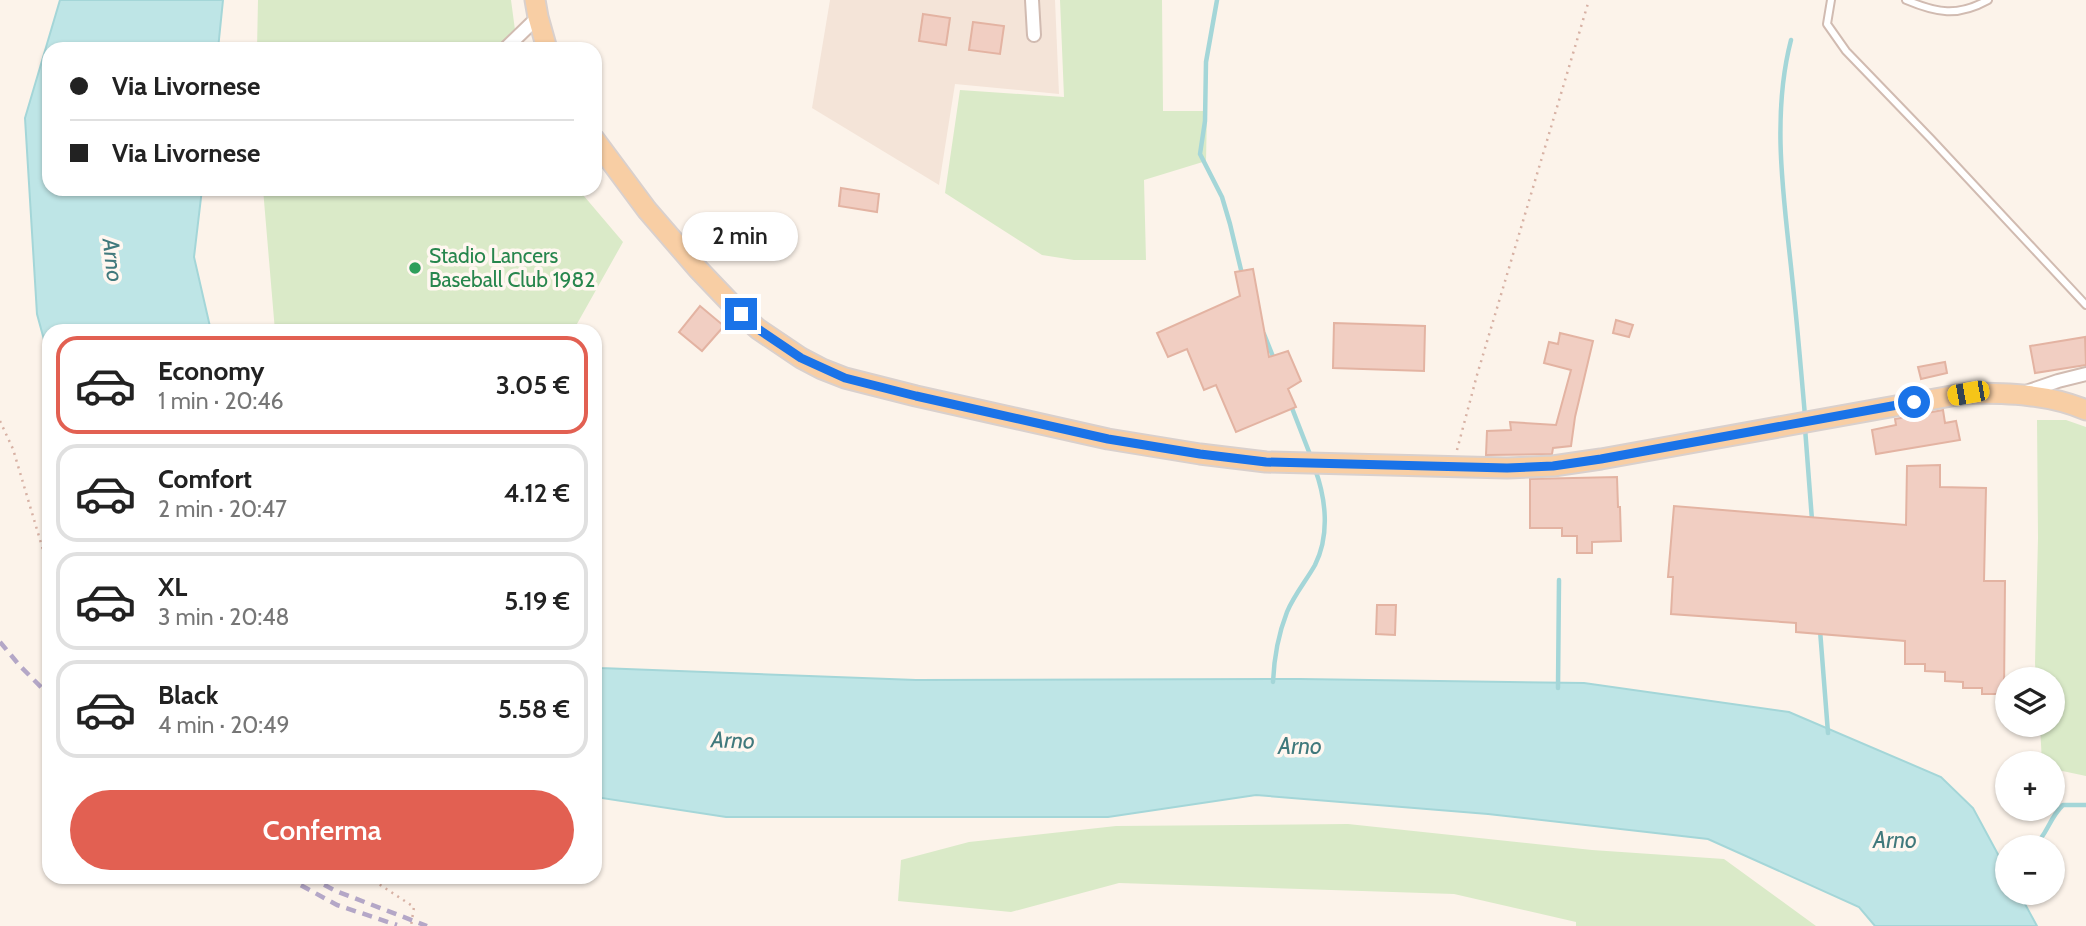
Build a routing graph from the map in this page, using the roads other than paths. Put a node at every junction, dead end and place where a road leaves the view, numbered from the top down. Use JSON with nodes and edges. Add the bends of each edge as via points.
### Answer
{"nodes":[{"id":1,"x":1032,"y":0,"type":"edge"},
{"id":2,"x":1831,"y":0,"type":"edge"},
{"id":3,"x":1906,"y":0,"type":"edge"},
{"id":4,"x":1988,"y":0,"type":"edge"},
{"id":5,"x":537,"y":8,"type":"edge"},
{"id":6,"x":1034,"y":35,"type":"dead end"},
{"id":7,"x":511,"y":42,"type":"edge"},
{"id":8,"x":545,"y":42,"type":"edge"},
{"id":9,"x":602,"y":150,"type":"edge"},
{"id":10,"x":2086,"y":305,"type":"edge"},
{"id":11,"x":2086,"y":374,"type":"edge"},
{"id":12,"x":2022,"y":393,"type":"junction"},
{"id":13,"x":2086,"y":410,"type":"edge"}],
"edges":[{"from":1,"to":6,"type":"street"},
{"from":2,"to":10,"type":"lane","via":[[1828,24],[1846,51]]},
{"from":3,"to":4,"type":"lane","via":[[1931,11],[1970,10]]},
{"from":5,"to":7,"type":"street"},
{"from":5,"to":8,"type":"main road"},
{"from":9,"to":12,"type":"main road","via":[[698,269],[780,346],[822,369],[874,386],[1108,439],[1266,462],[1553,466],[1968,393]]},
{"from":11,"to":12,"type":"street"},
{"from":12,"to":13,"type":"main road"}]}
